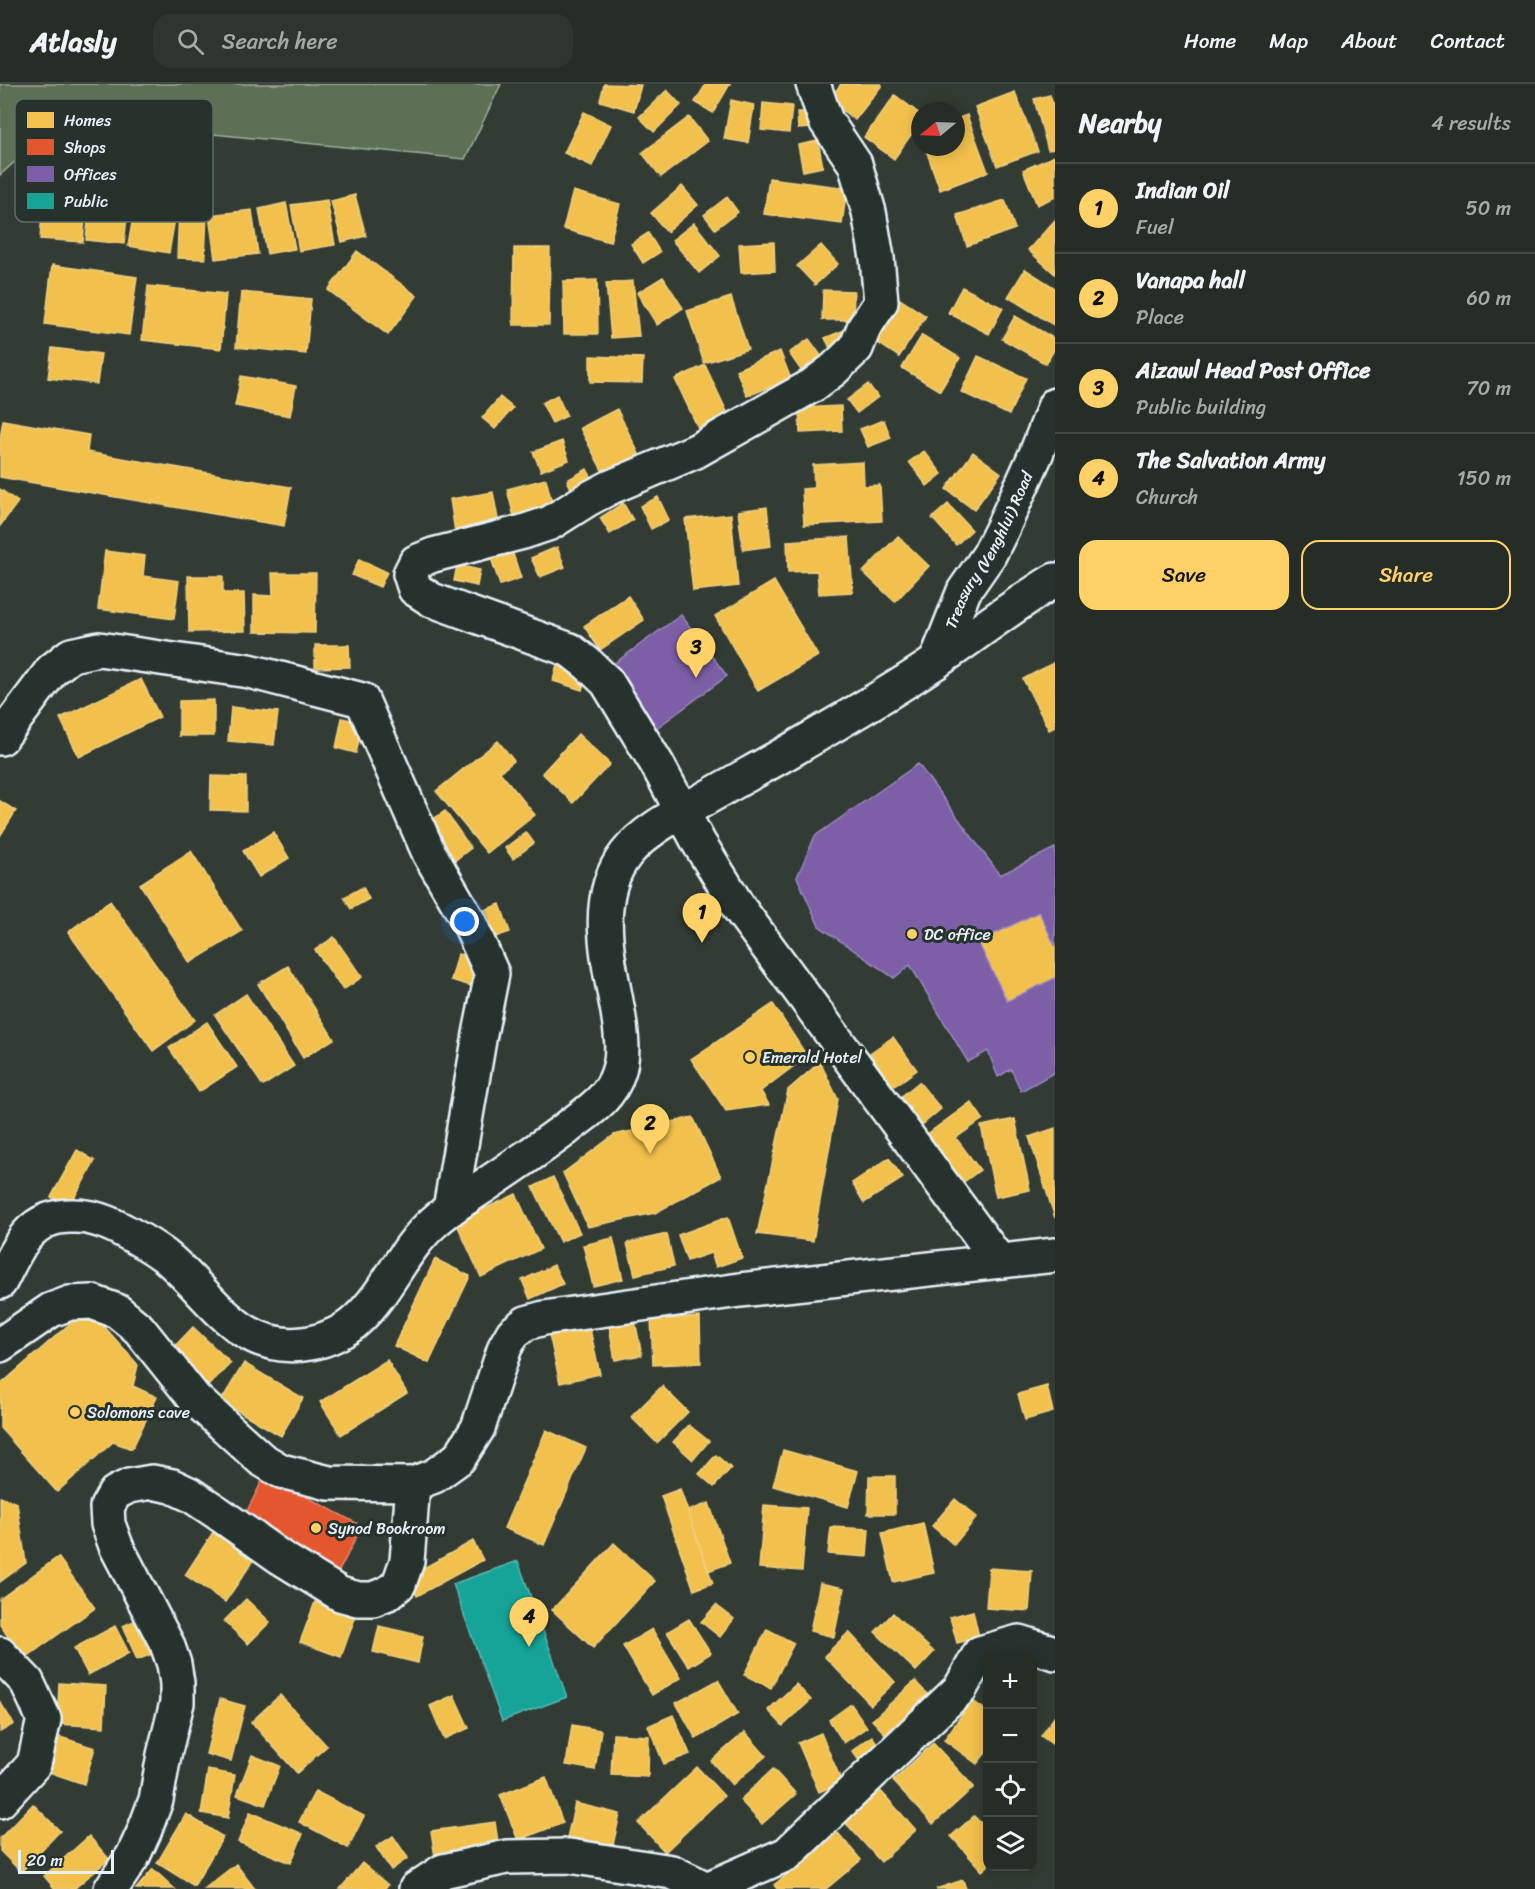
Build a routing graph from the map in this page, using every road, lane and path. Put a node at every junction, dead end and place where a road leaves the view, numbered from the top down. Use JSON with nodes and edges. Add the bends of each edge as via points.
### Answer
{"nodes":[{"id":1,"x":815,"y":85,"type":"edge"},
{"id":2,"x":1055,"y":405,"type":"edge"},
{"id":3,"x":1055,"y":580,"type":"edge"},
{"id":4,"x":936,"y":662,"type":"junction"},
{"id":5,"x":1,"y":738,"type":"edge"},
{"id":6,"x":681,"y":812,"type":"junction"},
{"id":7,"x":450,"y":1209,"type":"junction"},
{"id":8,"x":1055,"y":1255,"type":"edge"},
{"id":9,"x":999,"y":1261,"type":"junction"},
{"id":10,"x":0,"y":1282,"type":"edge"},
{"id":11,"x":0,"y":1345,"type":"edge"},
{"id":12,"x":413,"y":1484,"type":"junction"},
{"id":13,"x":1055,"y":1653,"type":"edge"},
{"id":14,"x":0,"y":1654,"type":"edge"},
{"id":15,"x":0,"y":1801,"type":"edge"},
{"id":16,"x":111,"y":1889,"type":"edge"},
{"id":17,"x":416,"y":1889,"type":"edge"}],
"edges":[{"from":1,"to":6,"type":"street","via":[[826,121],[855,164],[877,258],[880,302],[856,348],[813,385],[696,451],[611,487],[550,523],[416,562],[410,574],[415,590],[432,600],[570,650],[588,664],[607,682]]},
{"from":2,"to":4,"type":"street","name":"Treasury (Venghlui) Road","via":[[1003,527],[964,591]]},
{"from":3,"to":4,"type":"street"},
{"from":4,"to":6,"type":"street"},
{"from":5,"to":7,"type":"street","via":[[52,670],[71,655],[99,649],[249,671],[362,700],[429,853],[469,922],[492,974]]},
{"from":6,"to":7,"type":"street","via":[[640,839],[624,857],[608,892],[606,945],[622,1049],[620,1069],[612,1088],[598,1104],[542,1147]]},
{"from":6,"to":9,"type":"street","via":[[739,908]]},
{"from":7,"to":10,"type":"street","via":[[414,1243],[357,1320],[338,1333],[292,1346],[244,1332],[167,1257],[114,1225],[86,1216],[64,1215],[43,1222],[26,1236]]},
{"from":8,"to":9,"type":"street"},
{"from":9,"to":12,"type":"street","via":[[740,1290],[526,1323],[513,1333],[505,1347],[478,1428],[459,1458],[434,1476]]},
{"from":11,"to":12,"type":"street","via":[[51,1310],[70,1303],[92,1302],[117,1311],[139,1329],[195,1399],[261,1459],[281,1471],[329,1483]]},
{"from":12,"to":16,"type":"street","via":[[407,1561],[399,1584],[373,1599],[340,1594],[172,1486],[152,1482],[115,1492],[107,1507],[108,1524],[167,1644],[174,1664],[177,1703],[156,1800],[133,1856]]},
{"from":13,"to":17,"type":"street","via":[[1019,1642],[980,1653],[960,1689],[787,1854],[707,1889],[672,1872],[568,1856],[496,1859],[443,1871]]},
{"from":14,"to":15,"type":"street","via":[[27,1682],[44,1719],[34,1764]]}]}
